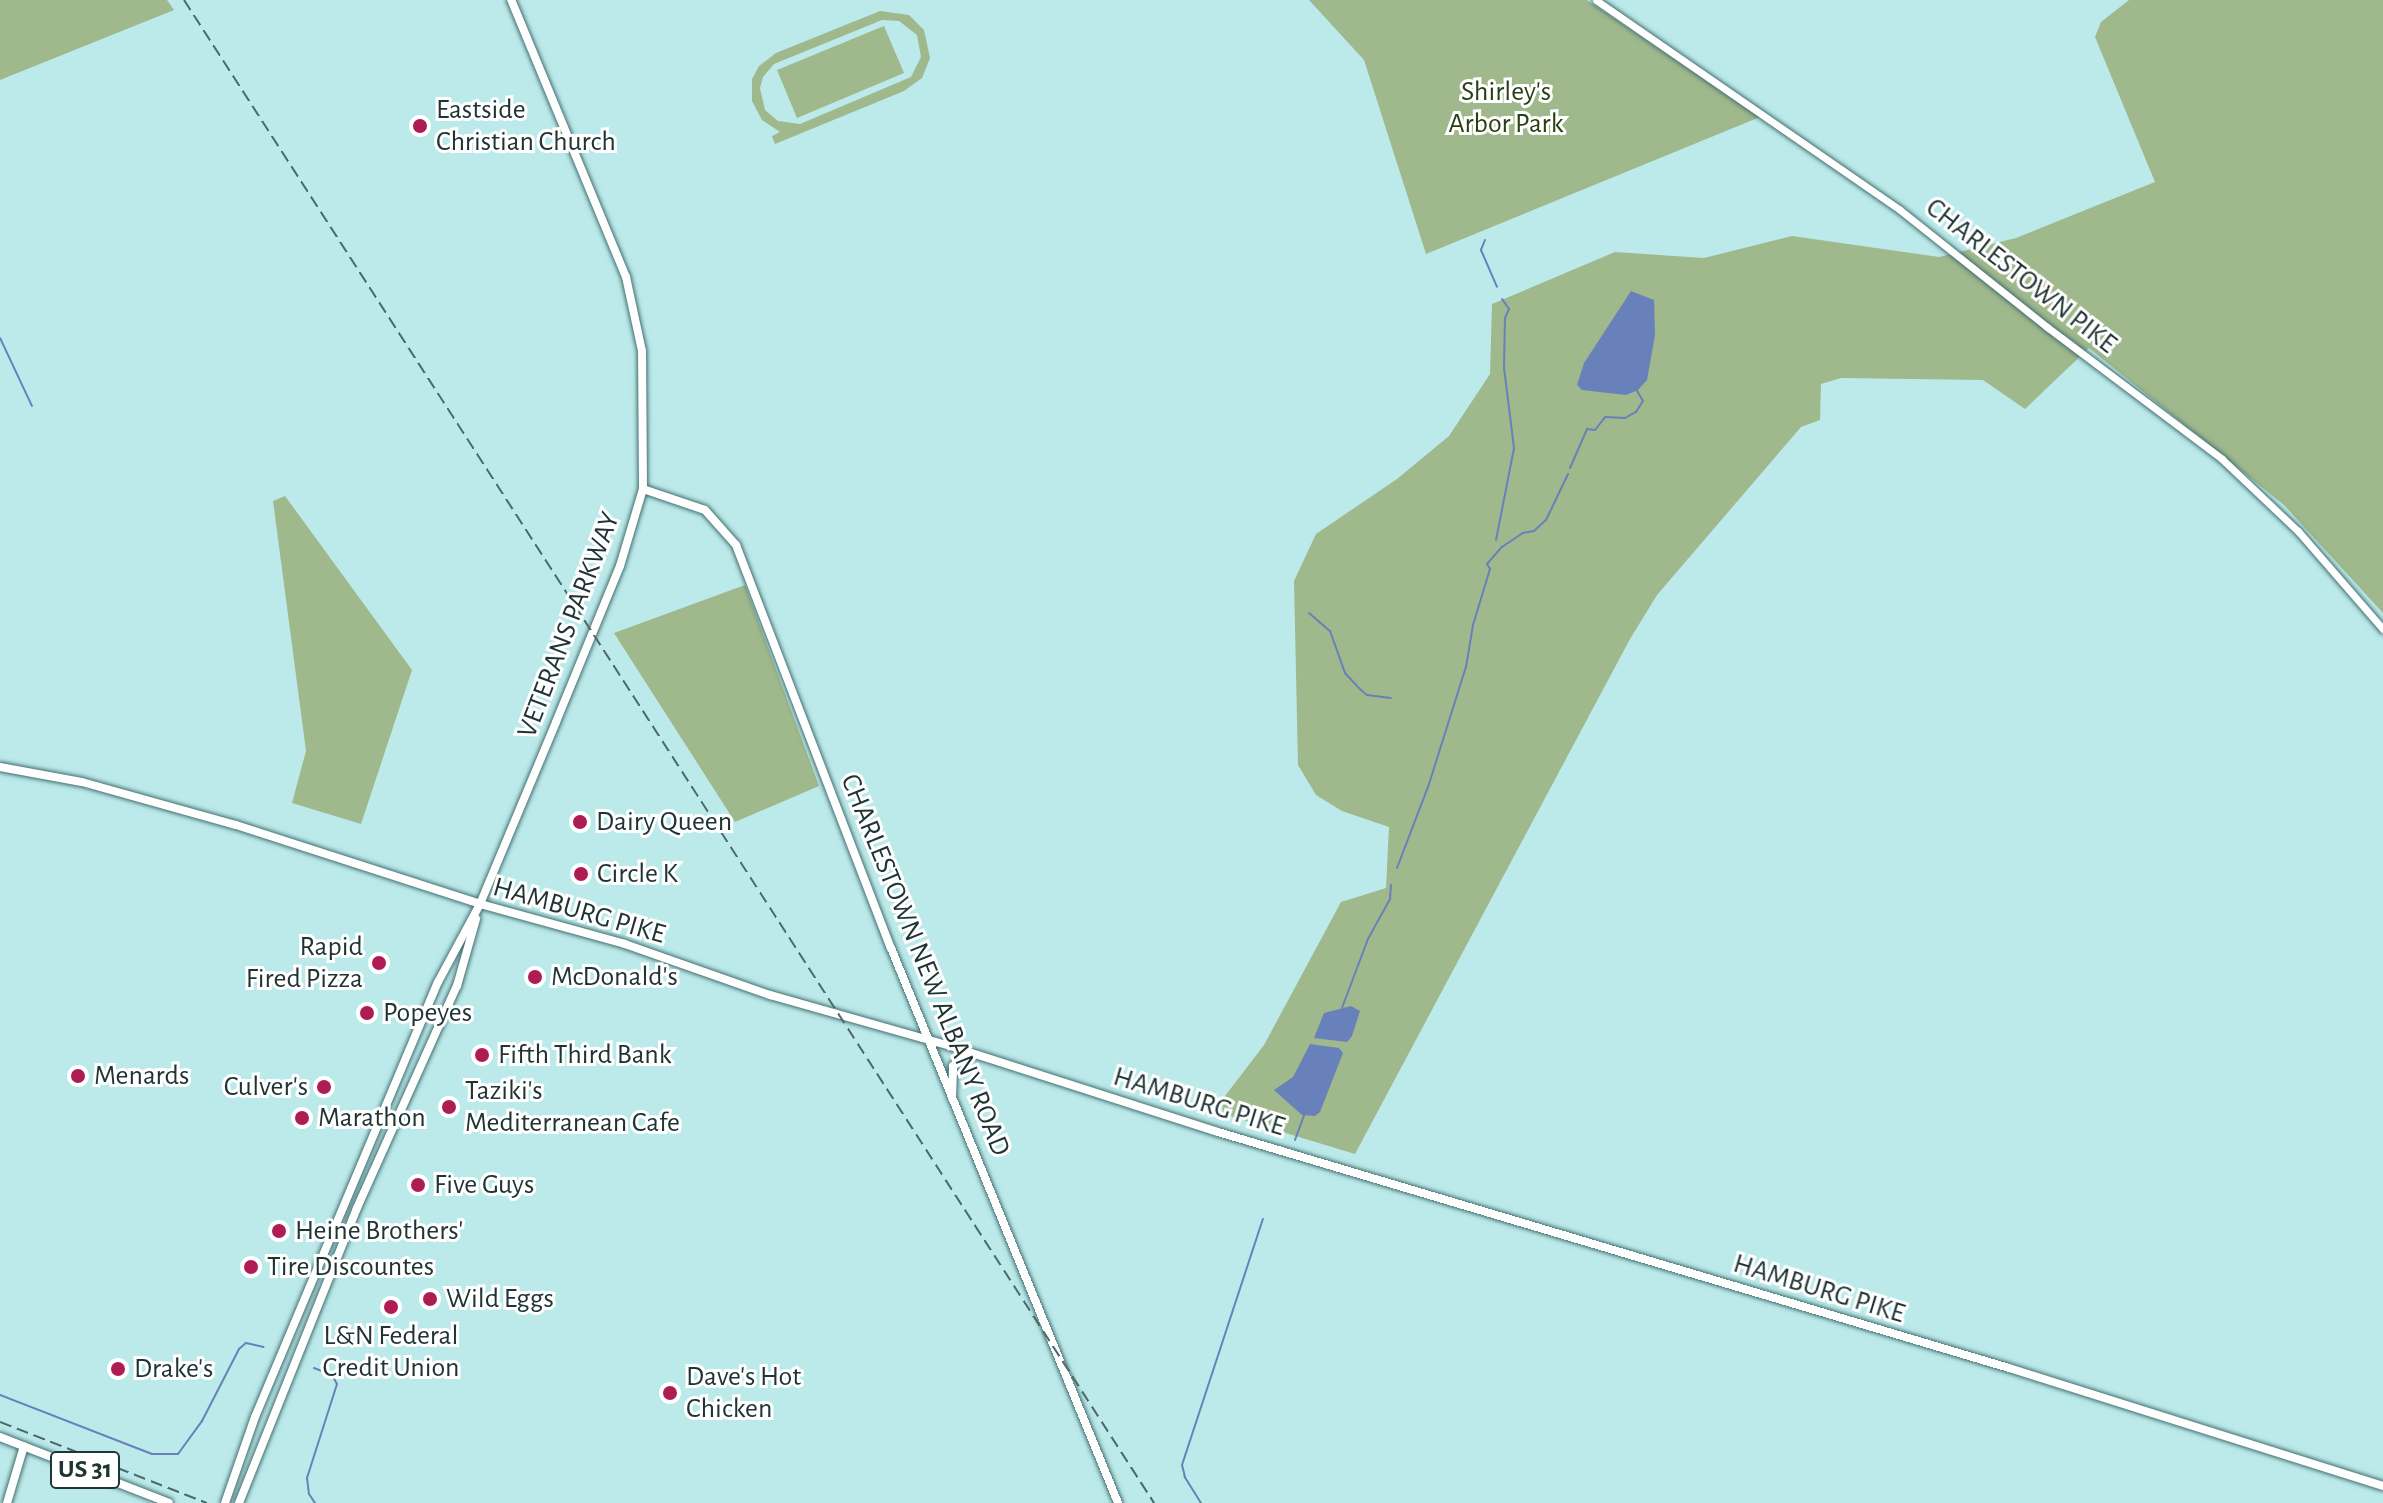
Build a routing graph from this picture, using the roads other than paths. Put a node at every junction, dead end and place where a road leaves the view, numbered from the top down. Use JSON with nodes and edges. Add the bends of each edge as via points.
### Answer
{"nodes":[{"id":1,"x":511,"y":0,"type":"edge"},
{"id":2,"x":1596,"y":0,"type":"edge"},
{"id":3,"x":643,"y":489,"type":"junction"},
{"id":4,"x":2383,"y":629,"type":"edge"},
{"id":5,"x":0,"y":767,"type":"edge"},
{"id":6,"x":480,"y":904,"type":"junction"},
{"id":7,"x":929,"y":1041,"type":"junction"},
{"id":8,"x":974,"y":1053,"type":"junction"},
{"id":9,"x":952,"y":1098,"type":"junction"},
{"id":10,"x":0,"y":1437,"type":"edge"},
{"id":11,"x":24,"y":1446,"type":"junction"},
{"id":12,"x":2383,"y":1486,"type":"edge"},
{"id":13,"x":7,"y":1503,"type":"edge"},
{"id":14,"x":169,"y":1503,"type":"edge"},
{"id":15,"x":225,"y":1503,"type":"edge"},
{"id":16,"x":239,"y":1503,"type":"edge"},
{"id":17,"x":1118,"y":1503,"type":"edge"}],
"edges":[{"from":1,"to":3,"type":"main road","name":"VETERANS PARKWAY","via":[[626,277],[642,351]]},
{"from":2,"to":4,"type":"street","name":"CHARLESTOWN PIKE","via":[[1900,210],[2212,451],[2298,531]]},
{"from":3,"to":6,"type":"main road","name":"VETERANS PARKWAY","via":[[620,566]]},
{"from":3,"to":7,"type":"main road","name":"CHARLESTOWN NEW ALBANY ROAD","via":[[705,510],[736,545]]},
{"from":5,"to":6,"type":"main road","name":"HAMBURG PIKE","via":[[82,782],[236,825]]},
{"from":6,"to":7,"type":"main road","name":"HAMBURG PIKE","via":[[625,944],[770,995]]},
{"from":6,"to":15,"type":"main road","name":"VETERANS PARKWAY","via":[[438,982]]},
{"from":6,"to":16,"type":"main road","name":"VETERANS PARKWAY","via":[[457,986],[357,1208]]},
{"from":7,"to":8,"type":"main road","name":"HAMBURG PIKE"},
{"from":7,"to":9,"type":"main road","name":"CHARLESTOWN NEW ALBANY ROAD"},
{"from":8,"to":9,"type":"main road","via":[[953,1066]]},
{"from":8,"to":12,"type":"main road","name":"HAMBURG PIKE"},
{"from":9,"to":17,"type":"main road","name":"CHARLESTOWN NEW ALBANY ROAD"},
{"from":10,"to":11,"type":"main road","number":"US 31"},
{"from":11,"to":13,"type":"main road"},
{"from":11,"to":14,"type":"main road","number":"US 31"}]}
